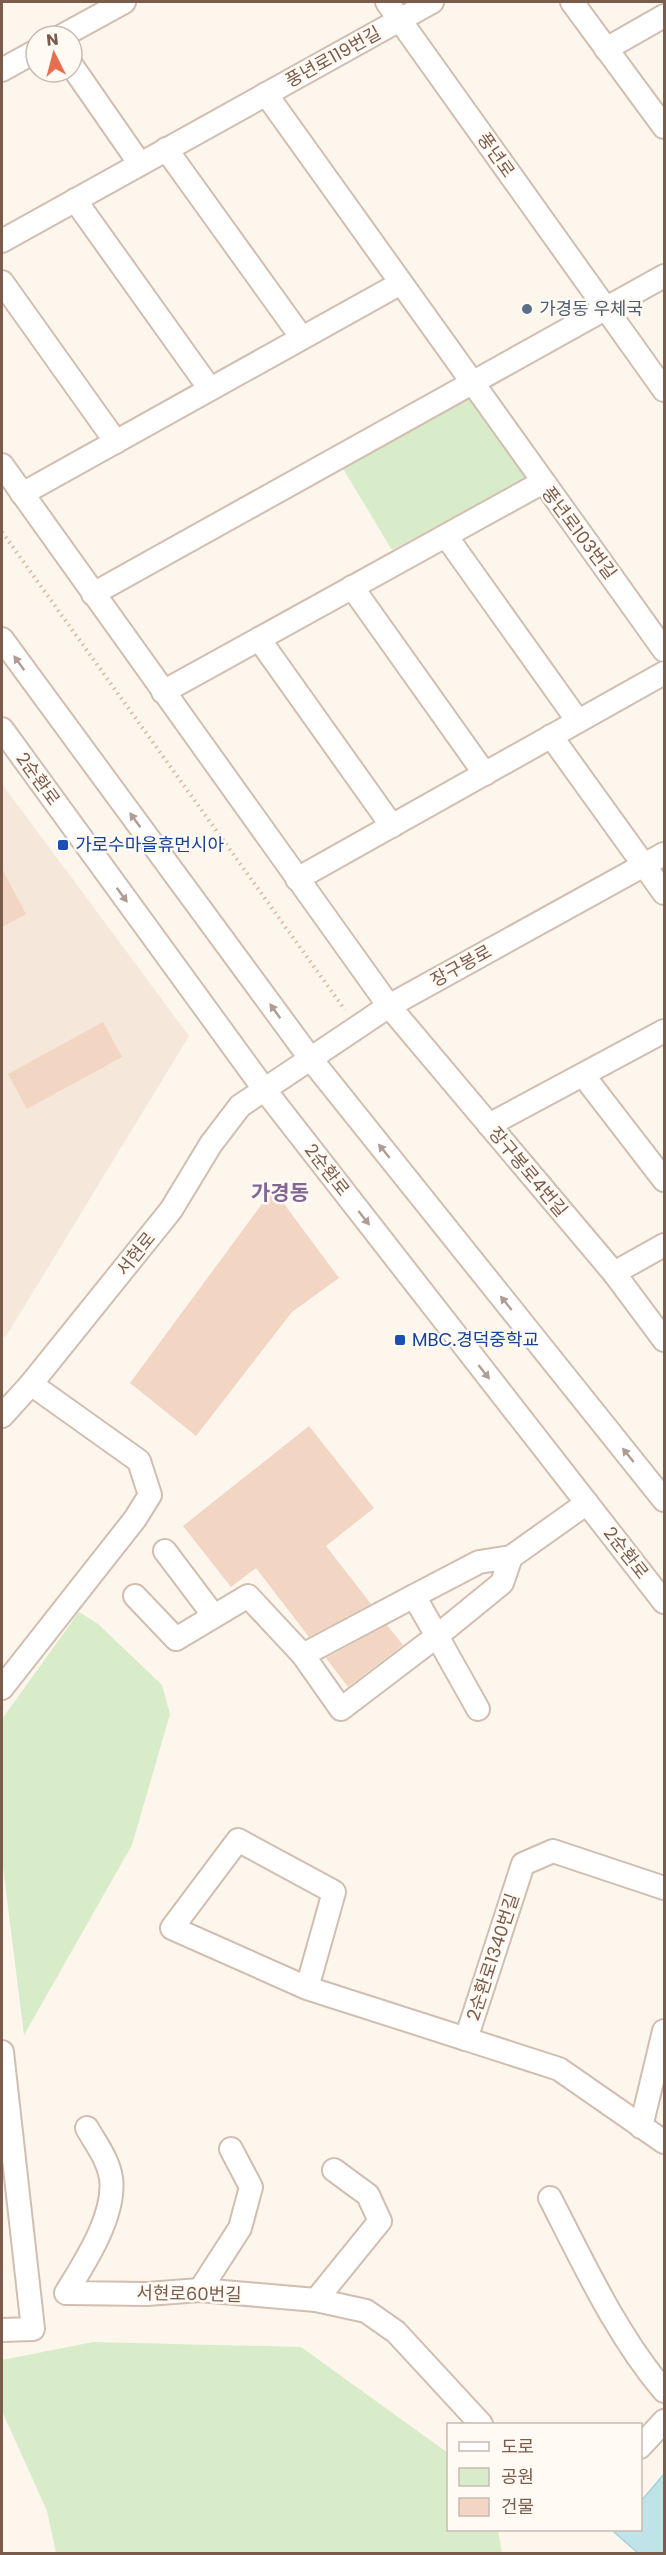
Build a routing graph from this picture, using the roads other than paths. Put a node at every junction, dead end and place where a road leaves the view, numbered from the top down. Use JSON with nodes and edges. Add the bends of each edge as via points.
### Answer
{"nodes":[{"id":1,"x":124,"y":2,"type":"edge"},
{"id":2,"x":432,"y":2,"type":"edge"},
{"id":3,"x":572,"y":2,"type":"edge"},
{"id":4,"x":393,"y":10,"type":"edge"},
{"id":5,"x":664,"y":16,"type":"edge"},
{"id":6,"x":84,"y":24,"type":"edge"},
{"id":7,"x":606,"y":49,"type":"junction"},
{"id":8,"x":24,"y":54,"type":"edge"},
{"id":9,"x":5,"y":60,"type":"edge"},
{"id":10,"x":84,"y":83,"type":"edge"},
{"id":11,"x":266,"y":94,"type":"junction"},
{"id":12,"x":664,"y":127,"type":"edge"},
{"id":13,"x":166,"y":149,"type":"junction"},
{"id":14,"x":140,"y":164,"type":"junction"},
{"id":15,"x":75,"y":200,"type":"junction"},
{"id":16,"x":2,"y":241,"type":"edge"},
{"id":17,"x":664,"y":276,"type":"edge"},
{"id":18,"x":2,"y":282,"type":"edge"},
{"id":19,"x":401,"y":283,"type":"junction"},
{"id":20,"x":606,"y":308,"type":"junction"},
{"id":21,"x":302,"y":338,"type":"junction"},
{"id":22,"x":473,"y":382,"type":"junction"},
{"id":23,"x":210,"y":389,"type":"junction"},
{"id":24,"x":664,"y":390,"type":"edge"},
{"id":25,"x":116,"y":442,"type":"junction"},
{"id":26,"x":2,"y":465,"type":"edge"},
{"id":27,"x":543,"y":482,"type":"junction"},
{"id":28,"x":22,"y":494,"type":"junction"},
{"id":29,"x":446,"y":536,"type":"junction"},
{"id":30,"x":352,"y":587,"type":"junction"},
{"id":31,"x":93,"y":594,"type":"junction"},
{"id":32,"x":2,"y":639,"type":"edge"},
{"id":33,"x":259,"y":639,"type":"junction"},
{"id":34,"x":664,"y":651,"type":"edge"},
{"id":35,"x":664,"y":673,"type":"edge"},
{"id":36,"x":163,"y":692,"type":"junction"},
{"id":37,"x":578,"y":721,"type":"junction"},
{"id":38,"x":2,"y":729,"type":"edge"},
{"id":39,"x":551,"y":736,"type":"junction"},
{"id":40,"x":484,"y":774,"type":"junction"},
{"id":41,"x":392,"y":826,"type":"junction"},
{"id":42,"x":664,"y":854,"type":"edge"},
{"id":43,"x":643,"y":866,"type":"junction"},
{"id":44,"x":297,"y":879,"type":"junction"},
{"id":45,"x":664,"y":893,"type":"edge"},
{"id":46,"x":389,"y":1006,"type":"junction"},
{"id":47,"x":664,"y":1031,"type":"edge"},
{"id":48,"x":310,"y":1058,"type":"junction"},
{"id":49,"x":583,"y":1075,"type":"junction"},
{"id":50,"x":264,"y":1089,"type":"junction"},
{"id":51,"x":489,"y":1125,"type":"junction"},
{"id":52,"x":664,"y":1180,"type":"edge"},
{"id":53,"x":664,"y":1245,"type":"edge"},
{"id":54,"x":614,"y":1273,"type":"junction"},
{"id":55,"x":664,"y":1340,"type":"edge"},
{"id":56,"x":31,"y":1384,"type":"junction"},
{"id":57,"x":2,"y":1416,"type":"edge"},
{"id":58,"x":664,"y":1500,"type":"edge"},
{"id":59,"x":587,"y":1503,"type":"junction"},
{"id":60,"x":165,"y":1551,"type":"dead end"},
{"id":61,"x":511,"y":1557,"type":"junction"},
{"id":62,"x":135,"y":1596,"type":"dead end"},
{"id":63,"x":414,"y":1596,"type":"junction"},
{"id":64,"x":664,"y":1602,"type":"edge"},
{"id":65,"x":214,"y":1616,"type":"junction"},
{"id":66,"x":437,"y":1636,"type":"junction"},
{"id":67,"x":303,"y":1654,"type":"junction"},
{"id":68,"x":2,"y":1688,"type":"edge"},
{"id":69,"x":478,"y":1709,"type":"dead end"},
{"id":70,"x":664,"y":1888,"type":"edge"},
{"id":71,"x":307,"y":1988,"type":"junction"},
{"id":72,"x":664,"y":2031,"type":"edge"},
{"id":73,"x":466,"y":2039,"type":"junction"},
{"id":74,"x":2,"y":2052,"type":"edge"},
{"id":75,"x":641,"y":2127,"type":"junction"},
{"id":76,"x":87,"y":2128,"type":"dead end"},
{"id":77,"x":664,"y":2142,"type":"edge"},
{"id":78,"x":231,"y":2149,"type":"dead end"},
{"id":79,"x":334,"y":2170,"type":"dead end"},
{"id":80,"x":550,"y":2198,"type":"dead end"},
{"id":81,"x":200,"y":2290,"type":"junction"},
{"id":82,"x":316,"y":2300,"type":"junction"},
{"id":83,"x":2,"y":2330,"type":"edge"},
{"id":84,"x":664,"y":2391,"type":"edge"},
{"id":85,"x":664,"y":2421,"type":"edge"},
{"id":86,"x":480,"y":2423,"type":"edge"},
{"id":87,"x":642,"y":2445,"type":"edge"}],
"edges":[{"from":1,"to":6,"type":"street"},
{"from":2,"to":4,"type":"street","name":"풍년로119번길"},
{"from":3,"to":7,"type":"street"},
{"from":4,"to":11,"type":"street","name":"풍년로119번길"},
{"from":4,"to":20,"type":"street","name":"풍년로"},
{"from":5,"to":7,"type":"street"},
{"from":7,"to":12,"type":"street"},
{"from":8,"to":9,"type":"street"},
{"from":10,"to":14,"type":"street"},
{"from":11,"to":13,"type":"street","name":"풍년로119번길"},
{"from":11,"to":19,"type":"street","name":"풍년로119번길"},
{"from":13,"to":14,"type":"street","name":"풍년로119번길"},
{"from":13,"to":21,"type":"street"},
{"from":14,"to":15,"type":"street","name":"풍년로119번길"},
{"from":15,"to":16,"type":"street","name":"풍년로119번길"},
{"from":15,"to":23,"type":"street"},
{"from":17,"to":20,"type":"street"},
{"from":18,"to":25,"type":"street"},
{"from":19,"to":21,"type":"street"},
{"from":19,"to":22,"type":"street","name":"풍년로119번길"},
{"from":20,"to":22,"type":"street"},
{"from":20,"to":24,"type":"street","name":"풍년로"},
{"from":21,"to":23,"type":"street"},
{"from":22,"to":27,"type":"street","name":"풍년로119번길"},
{"from":22,"to":31,"type":"street"},
{"from":23,"to":25,"type":"street"},
{"from":25,"to":28,"type":"street"},
{"from":26,"to":28,"type":"street"},
{"from":27,"to":29,"type":"street","name":"풍년로103번길"},
{"from":27,"to":34,"type":"street","name":"풍년로103번길"},
{"from":28,"to":31,"type":"street"},
{"from":29,"to":30,"type":"street","name":"풍년로103번길"},
{"from":29,"to":37,"type":"street"},
{"from":30,"to":33,"type":"street","name":"풍년로103번길"},
{"from":30,"to":40,"type":"street"},
{"from":31,"to":36,"type":"street"},
{"from":48,"to":32,"type":"street","one_way":true},
{"from":33,"to":36,"type":"street","name":"풍년로103번길"},
{"from":33,"to":41,"type":"street"},
{"from":35,"to":37,"type":"street"},
{"from":36,"to":44,"type":"street","name":"장구봉로4번길"},
{"from":37,"to":39,"type":"street"},
{"from":38,"to":50,"type":"street","name":"2순환로","one_way":true},
{"from":39,"to":40,"type":"street"},
{"from":39,"to":43,"type":"street"},
{"from":40,"to":41,"type":"street"},
{"from":41,"to":44,"type":"street"},
{"from":42,"to":43,"type":"street","name":"장구봉로"},
{"from":43,"to":45,"type":"street"},
{"from":43,"to":46,"type":"street","name":"장구봉로"},
{"from":44,"to":46,"type":"street","name":"장구봉로4번길"},
{"from":46,"to":48,"type":"street","name":"장구봉로"},
{"from":46,"to":51,"type":"street","name":"장구봉로4번길"},
{"from":47,"to":49,"type":"street"},
{"from":48,"to":50,"type":"street","name":"장구봉로"},
{"from":58,"to":48,"type":"street","one_way":true},
{"from":49,"to":51,"type":"street"},
{"from":49,"to":52,"type":"street"},
{"from":50,"to":56,"type":"street","name":"서현로","via":[[240,1106],[211,1144],[171,1210]]},
{"from":50,"to":59,"type":"street","name":"2순환로","one_way":true},
{"from":51,"to":54,"type":"street","name":"장구봉로4번길"},
{"from":53,"to":54,"type":"street"},
{"from":54,"to":55,"type":"street","name":"장구봉로4번길"},
{"from":56,"to":57,"type":"street","name":"서현로"},
{"from":56,"to":68,"type":"street","via":[[139,1461],[150,1495]]},
{"from":59,"to":61,"type":"street"},
{"from":59,"to":64,"type":"street","name":"2순환로"},
{"from":60,"to":65,"type":"street"},
{"from":61,"to":63,"type":"street","via":[[479,1562]]},
{"from":61,"to":66,"type":"street","via":[[502,1583]]},
{"from":62,"to":65,"type":"street","via":[[176,1639]]},
{"from":63,"to":66,"type":"street"},
{"from":63,"to":67,"type":"street"},
{"from":65,"to":67,"type":"street","via":[[248,1596]]},
{"from":66,"to":67,"type":"street","via":[[341,1709]]},
{"from":66,"to":69,"type":"street"},
{"from":70,"to":73,"type":"street","name":"2순환로1340번길","via":[[553,1851],[523,1864]]},
{"from":71,"to":71,"type":"street","via":[[172,1928],[238,1840],[334,1892]]},
{"from":71,"to":73,"type":"street"},
{"from":72,"to":75,"type":"street"},
{"from":73,"to":75,"type":"street","name":"2순환로1340번길","via":[[559,2069]]},
{"from":74,"to":83,"type":"street","via":[[33,2329]]},
{"from":75,"to":77,"type":"street","name":"2순환로1340번길"},
{"from":76,"to":81,"type":"street","name":"서현로60번길","via":[[105,2157],[111,2178],[111,2204],[66,2293]]},
{"from":78,"to":81,"type":"street","via":[[251,2187],[240,2229]]},
{"from":79,"to":82,"type":"street","via":[[368,2195],[380,2221]]},
{"from":80,"to":84,"type":"street","via":[[603,2301],[644,2368]]},
{"from":81,"to":82,"type":"street","name":"서현로60번길"},
{"from":82,"to":86,"type":"street","name":"서현로60번길","via":[[366,2311],[396,2332]]},
{"from":85,"to":87,"type":"street"}]}
